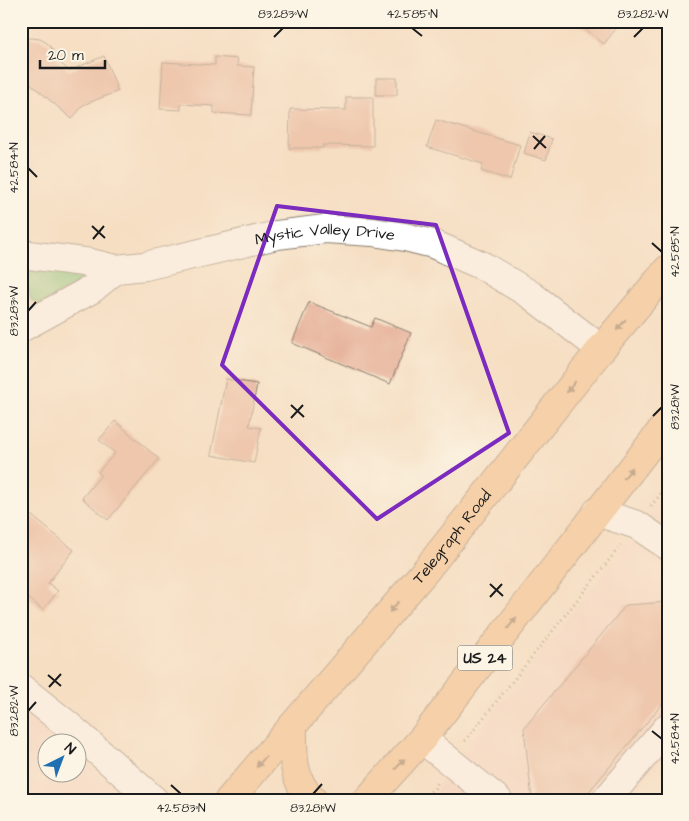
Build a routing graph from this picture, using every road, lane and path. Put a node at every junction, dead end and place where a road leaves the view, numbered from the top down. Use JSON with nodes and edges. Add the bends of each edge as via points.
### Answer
{"nodes":[{"id":1,"x":21,"y":254,"type":"edge"},
{"id":2,"x":668,"y":269,"type":"edge"},
{"id":3,"x":116,"y":270,"type":"junction"},
{"id":4,"x":22,"y":321,"type":"edge"},
{"id":5,"x":601,"y":349,"type":"junction"},
{"id":6,"x":668,"y":422,"type":"edge"},
{"id":7,"x":668,"y":485,"type":"edge"},
{"id":8,"x":597,"y":512,"type":"junction"},
{"id":9,"x":638,"y":524,"type":"junction"},
{"id":10,"x":668,"y":546,"type":"edge"},
{"id":11,"x":21,"y":688,"type":"edge"},
{"id":12,"x":293,"y":726,"type":"junction"},
{"id":13,"x":668,"y":727,"type":"edge"},
{"id":14,"x":422,"y":739,"type":"junction"},
{"id":15,"x":450,"y":761,"type":"junction"},
{"id":16,"x":154,"y":800,"type":"edge"},
{"id":17,"x":229,"y":800,"type":"edge"},
{"id":18,"x":313,"y":800,"type":"edge"},
{"id":19,"x":367,"y":800,"type":"edge"},
{"id":20,"x":418,"y":800,"type":"edge"},
{"id":21,"x":498,"y":800,"type":"edge"},
{"id":22,"x":606,"y":800,"type":"edge"}],
"edges":[{"from":1,"to":3,"type":"street","name":"Mystic Valley Drive","via":[[91,263]]},
{"from":2,"to":5,"type":"highway","name":"Telegraph Road","one_way":true},
{"from":3,"to":4,"type":"street","via":[[92,289]]},
{"from":3,"to":5,"type":"street","name":"Mystic Valley Drive","via":[[277,235],[325,229],[405,237],[433,244],[483,266],[532,295]]},
{"from":5,"to":12,"type":"highway","name":"Telegraph Road","one_way":true,"via":[[426,570]]},
{"from":8,"to":6,"type":"highway","number":"US 24","one_way":true},
{"from":7,"to":9,"type":"path"},
{"from":8,"to":9,"type":"street"},
{"from":14,"to":8,"type":"highway","number":"US 24","one_way":true},
{"from":9,"to":10,"type":"street"},
{"from":9,"to":15,"type":"path"},
{"from":11,"to":16,"type":"street"},
{"from":12,"to":17,"type":"highway","name":"Telegraph Road","one_way":true},
{"from":12,"to":18,"type":"highway","via":[[295,772]]},
{"from":13,"to":22,"type":"street"},
{"from":14,"to":15,"type":"street"},
{"from":19,"to":14,"type":"highway","number":"US 24","one_way":true},
{"from":15,"to":20,"type":"path","via":[[434,789]]},
{"from":15,"to":21,"type":"street"}]}
